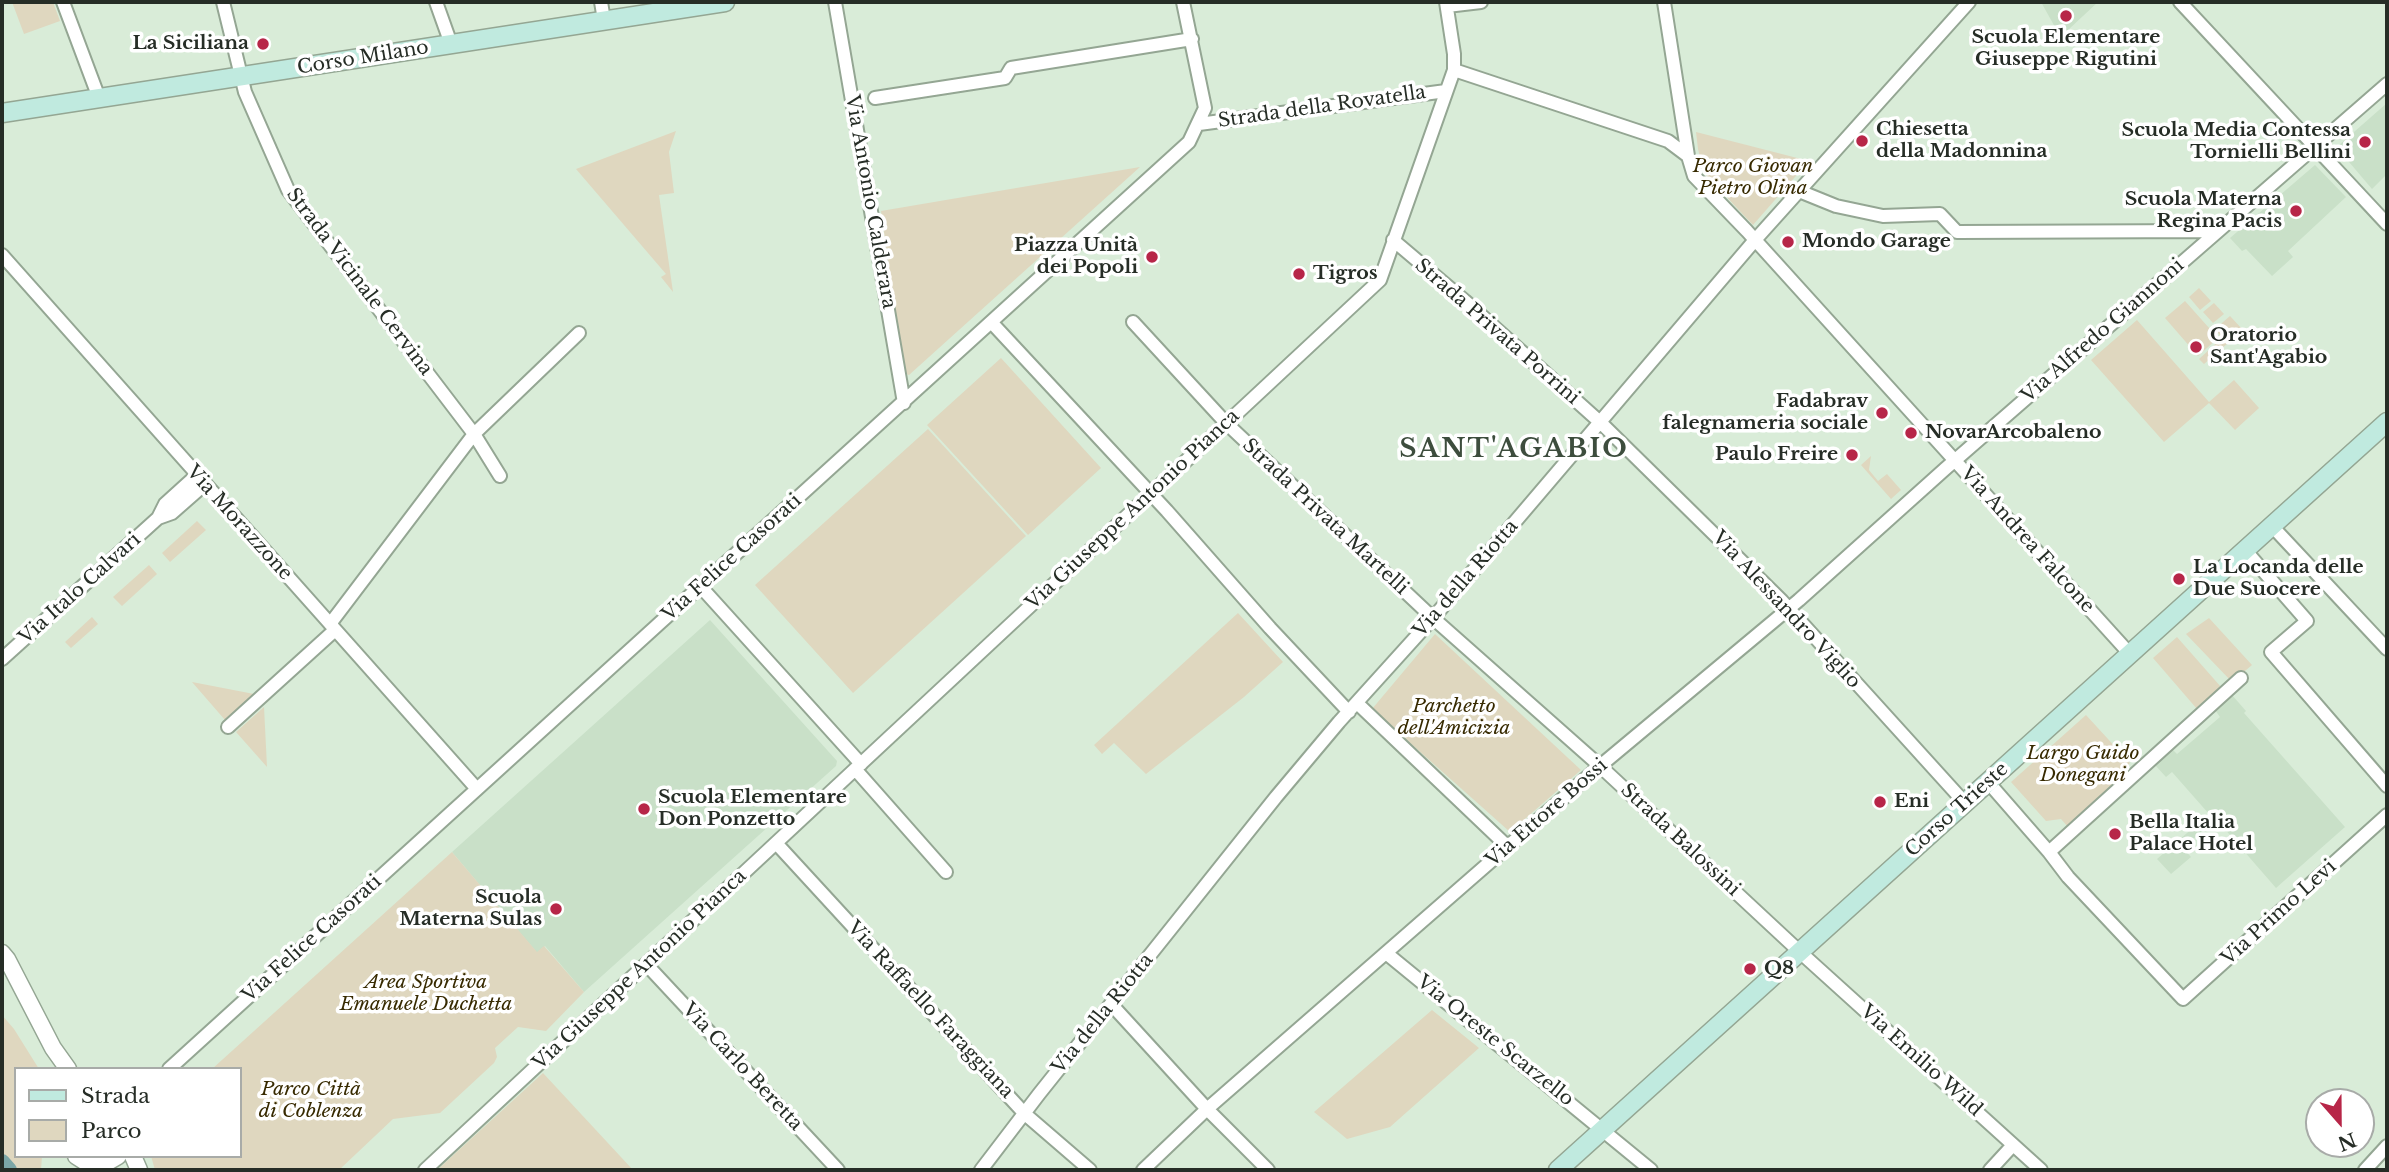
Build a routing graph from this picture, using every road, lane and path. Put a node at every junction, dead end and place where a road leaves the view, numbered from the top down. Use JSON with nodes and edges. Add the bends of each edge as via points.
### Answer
{"nodes":[{"id":1,"x":63,"y":2,"type":"edge"},
{"id":2,"x":223,"y":2,"type":"edge"},
{"id":3,"x":436,"y":2,"type":"edge"},
{"id":4,"x":601,"y":2,"type":"edge"},
{"id":5,"x":724,"y":2,"type":"edge"},
{"id":6,"x":835,"y":2,"type":"edge"},
{"id":7,"x":1482,"y":2,"type":"edge"},
{"id":8,"x":1664,"y":2,"type":"edge"},
{"id":9,"x":1969,"y":2,"type":"edge"},
{"id":10,"x":1185,"y":3,"type":"edge"},
{"id":11,"x":1447,"y":4,"type":"edge"},
{"id":12,"x":2189,"y":5,"type":"edge"},
{"id":13,"x":604,"y":20,"type":"junction"},
{"id":14,"x":1192,"y":39,"type":"junction"},
{"id":15,"x":451,"y":44,"type":"junction"},
{"id":16,"x":1454,"y":67,"type":"junction"},
{"id":17,"x":242,"y":76,"type":"junction"},
{"id":18,"x":2387,"y":84,"type":"edge"},
{"id":19,"x":1446,"y":91,"type":"junction"},
{"id":20,"x":99,"y":98,"type":"junction"},
{"id":21,"x":875,"y":98,"type":"dead end"},
{"id":22,"x":2,"y":113,"type":"edge"},
{"id":23,"x":1199,"y":124,"type":"junction"},
{"id":24,"x":2315,"y":146,"type":"junction"},
{"id":25,"x":1688,"y":156,"type":"junction"},
{"id":26,"x":1799,"y":191,"type":"junction"},
{"id":27,"x":2387,"y":224,"type":"edge"},
{"id":28,"x":2216,"y":233,"type":"junction"},
{"id":29,"x":1393,"y":240,"type":"junction"},
{"id":30,"x":1755,"y":240,"type":"junction"},
{"id":31,"x":2,"y":255,"type":"edge"},
{"id":32,"x":8,"y":272,"type":"edge"},
{"id":33,"x":1133,"y":321,"type":"dead end"},
{"id":34,"x":992,"y":323,"type":"junction"},
{"id":35,"x":579,"y":333,"type":"dead end"},
{"id":36,"x":904,"y":402,"type":"junction"},
{"id":37,"x":2387,"y":422,"type":"edge"},
{"id":38,"x":1226,"y":423,"type":"junction"},
{"id":39,"x":1601,"y":423,"type":"junction"},
{"id":40,"x":474,"y":434,"type":"junction"},
{"id":41,"x":1955,"y":461,"type":"junction"},
{"id":42,"x":500,"y":476,"type":"dead end"},
{"id":43,"x":201,"y":480,"type":"junction"},
{"id":44,"x":1151,"y":493,"type":"junction"},
{"id":45,"x":2272,"y":526,"type":"junction"},
{"id":46,"x":2245,"y":550,"type":"junction"},
{"id":47,"x":701,"y":587,"type":"junction"},
{"id":48,"x":1788,"y":609,"type":"junction"},
{"id":49,"x":1433,"y":618,"type":"junction"},
{"id":50,"x":332,"y":627,"type":"junction"},
{"id":51,"x":2387,"y":649,"type":"edge"},
{"id":52,"x":2130,"y":654,"type":"junction"},
{"id":53,"x":2,"y":659,"type":"edge"},
{"id":54,"x":2241,"y":678,"type":"dead end"},
{"id":55,"x":1353,"y":707,"type":"junction"},
{"id":56,"x":228,"y":727,"type":"dead end"},
{"id":57,"x":858,"y":766,"type":"junction"},
{"id":58,"x":1600,"y":766,"type":"junction"},
{"id":59,"x":1988,"y":782,"type":"junction"},
{"id":60,"x":2387,"y":786,"type":"edge"},
{"id":61,"x":477,"y":789,"type":"junction"},
{"id":62,"x":1965,"y":803,"type":"junction"},
{"id":63,"x":2387,"y":815,"type":"edge"},
{"id":64,"x":776,"y":843,"type":"junction"},
{"id":65,"x":1508,"y":847,"type":"junction"},
{"id":66,"x":2049,"y":852,"type":"junction"},
{"id":67,"x":946,"y":872,"type":"dead end"},
{"id":68,"x":1800,"y":952,"type":"junction"},
{"id":69,"x":2,"y":953,"type":"edge"},
{"id":70,"x":1386,"y":953,"type":"junction"},
{"id":71,"x":646,"y":964,"type":"junction"},
{"id":72,"x":1111,"y":1004,"type":"junction"},
{"id":73,"x":63,"y":1066,"type":"edge"},
{"id":74,"x":171,"y":1067,"type":"edge"},
{"id":75,"x":1207,"y":1110,"type":"junction"},
{"id":76,"x":1025,"y":1114,"type":"junction"},
{"id":77,"x":1603,"y":1130,"type":"junction"},
{"id":78,"x":2013,"y":1145,"type":"junction"},
{"id":79,"x":2387,"y":1146,"type":"edge"},
{"id":80,"x":79,"y":1158,"type":"edge"},
{"id":81,"x":115,"y":1163,"type":"edge"},
{"id":82,"x":425,"y":1170,"type":"edge"},
{"id":83,"x":838,"y":1170,"type":"edge"},
{"id":84,"x":981,"y":1170,"type":"edge"},
{"id":85,"x":1090,"y":1170,"type":"edge"},
{"id":86,"x":1143,"y":1170,"type":"edge"},
{"id":87,"x":1269,"y":1170,"type":"edge"},
{"id":88,"x":1558,"y":1170,"type":"edge"},
{"id":89,"x":1651,"y":1170,"type":"edge"},
{"id":90,"x":1990,"y":1170,"type":"edge"},
{"id":91,"x":2041,"y":1170,"type":"edge"},
{"id":92,"x":2365,"y":1170,"type":"edge"}],
"edges":[{"from":1,"to":20,"type":"street"},
{"from":2,"to":17,"type":"street","name":"Strada Vicinale Cervina"},
{"from":3,"to":15,"type":"street"},
{"from":4,"to":13,"type":"street"},
{"from":5,"to":13,"type":"main road","name":"Corso Milano"},
{"from":6,"to":36,"type":"street","name":"Via Antonio Calderara"},
{"from":7,"to":11,"type":"street"},
{"from":8,"to":25,"type":"street"},
{"from":9,"to":26,"type":"street","name":"Via della Riotta"},
{"from":10,"to":14,"type":"street"},
{"from":11,"to":16,"type":"street"},
{"from":12,"to":24,"type":"street"},
{"from":13,"to":15,"type":"main road","name":"Corso Milano"},
{"from":14,"to":21,"type":"street","via":[[1011,68],[1005,78]]},
{"from":14,"to":23,"type":"street","via":[[1205,108]]},
{"from":15,"to":17,"type":"main road","name":"Corso Milano"},
{"from":16,"to":19,"type":"street","name":"Strada della Rovatella"},
{"from":16,"to":25,"type":"street","via":[[1668,141]]},
{"from":17,"to":20,"type":"main road","name":"Corso Milano"},
{"from":17,"to":40,"type":"street","name":"Strada Vicinale Cervina","via":[[288,190]]},
{"from":18,"to":24,"type":"street","name":"Via Alfredo Giannoni"},
{"from":19,"to":23,"type":"street","name":"Strada della Rovatella"},
{"from":19,"to":29,"type":"street","name":"Strada della Rovatella"},
{"from":20,"to":22,"type":"main road","name":"Corso Milano"},
{"from":23,"to":34,"type":"street","name":"Via Felice Casorati","via":[[1189,142],[1161,169]]},
{"from":24,"to":27,"type":"street"},
{"from":24,"to":28,"type":"street","name":"Via Alfredo Giannoni"},
{"from":25,"to":30,"type":"street","name":"Via Andrea Falcone","via":[[1694,176]]},
{"from":26,"to":28,"type":"street","via":[[1836,206],[1883,216],[1940,214],[1957,232]]},
{"from":26,"to":30,"type":"street","name":"Via della Riotta"},
{"from":28,"to":41,"type":"street","name":"Via Alfredo Giannoni"},
{"from":29,"to":38,"type":"street","name":"Via Giuseppe Antonio Pianca","via":[[1380,280]]},
{"from":29,"to":39,"type":"street","name":"Strada Privata Porrini"},
{"from":30,"to":39,"type":"street","name":"Via della Riotta"},
{"from":30,"to":41,"type":"street","name":"Via Andrea Falcone"},
{"from":31,"to":32,"type":"street","name":"Via Morazzone"},
{"from":32,"to":43,"type":"street","name":"Via Morazzone"},
{"from":33,"to":38,"type":"street","name":"Strada Privata Martelli"},
{"from":34,"to":36,"type":"street","name":"Via Felice Casorati"},
{"from":34,"to":44,"type":"street"},
{"from":35,"to":40,"type":"street"},
{"from":36,"to":47,"type":"street","name":"Via Felice Casorati"},
{"from":37,"to":45,"type":"main road","name":"Corso Trieste"},
{"from":38,"to":44,"type":"street","name":"Via Giuseppe Antonio Pianca"},
{"from":38,"to":49,"type":"street","name":"Strada Privata Martelli"},
{"from":39,"to":48,"type":"street","name":"Via Alessandro Viglio"},
{"from":39,"to":49,"type":"street","name":"Via della Riotta"},
{"from":40,"to":42,"type":"street","name":"Strada Vicinale Cervina"},
{"from":40,"to":50,"type":"street"},
{"from":41,"to":48,"type":"street","name":"Via Ettore Bossi"},
{"from":41,"to":52,"type":"street","name":"Via Andrea Falcone"},
{"from":43,"to":50,"type":"street","name":"Via Morazzone"},
{"from":43,"to":53,"type":"street","name":"Via Italo Calvari","via":[[172,513],[158,518]]},
{"from":44,"to":55,"type":"street","via":[[1270,628]]},
{"from":44,"to":57,"type":"street","name":"Via Giuseppe Antonio Pianca"},
{"from":45,"to":46,"type":"main road","name":"Corso Trieste"},
{"from":45,"to":51,"type":"street"},
{"from":46,"to":52,"type":"main road","name":"Corso Trieste"},
{"from":46,"to":60,"type":"street","via":[[2307,621],[2271,652]]},
{"from":47,"to":57,"type":"street"},
{"from":47,"to":61,"type":"street","name":"Via Felice Casorati"},
{"from":48,"to":58,"type":"street","name":"Via Ettore Bossi"},
{"from":48,"to":62,"type":"street","name":"Via Alessandro Viglio"},
{"from":49,"to":55,"type":"street","name":"Via della Riotta"},
{"from":49,"to":58,"type":"street","name":"Strada Balossini"},
{"from":50,"to":56,"type":"street"},
{"from":50,"to":61,"type":"street","name":"Via Morazzone"},
{"from":52,"to":59,"type":"main road","name":"Corso Trieste"},
{"from":54,"to":66,"type":"street"},
{"from":55,"to":65,"type":"street"},
{"from":55,"to":72,"type":"street","name":"Via della Riotta"},
{"from":57,"to":64,"type":"street","name":"Via Giuseppe Antonio Pianca"},
{"from":57,"to":67,"type":"street"},
{"from":58,"to":65,"type":"street","name":"Via Ettore Bossi"},
{"from":58,"to":68,"type":"street","name":"Strada Balossini"},
{"from":59,"to":62,"type":"main road","name":"Corso Trieste"},
{"from":59,"to":66,"type":"street"},
{"from":61,"to":74,"type":"street","name":"Via Felice Casorati"},
{"from":62,"to":68,"type":"main road","name":"Corso Trieste"},
{"from":63,"to":66,"type":"street","name":"Via Primo Levi","via":[[2183,999]]},
{"from":64,"to":71,"type":"street","name":"Via Giuseppe Antonio Pianca"},
{"from":64,"to":76,"type":"street","name":"Via Raffaello Faraggiana"},
{"from":65,"to":70,"type":"street","name":"Via Ettore Bossi"},
{"from":68,"to":77,"type":"main road","name":"Corso Trieste"},
{"from":68,"to":78,"type":"street","name":"Via Emilio Wild"},
{"from":69,"to":73,"type":"street"},
{"from":70,"to":75,"type":"street","name":"Via Ettore Bossi"},
{"from":70,"to":77,"type":"street","name":"Via Oreste Scarzello"},
{"from":71,"to":82,"type":"street","name":"Via Giuseppe Antonio Pianca"},
{"from":71,"to":83,"type":"street","name":"Via Carlo Beretta"},
{"from":72,"to":75,"type":"street"},
{"from":72,"to":76,"type":"street","name":"Via della Riotta"},
{"from":75,"to":86,"type":"street","name":"Via Ettore Bossi"},
{"from":75,"to":87,"type":"street"},
{"from":76,"to":84,"type":"street","name":"Via della Riotta"},
{"from":76,"to":85,"type":"street","name":"Via Raffaello Faraggiana"},
{"from":77,"to":88,"type":"main road","name":"Corso Trieste"},
{"from":77,"to":89,"type":"street","name":"Via Oreste Scarzello"},
{"from":78,"to":90,"type":"street"},
{"from":78,"to":91,"type":"street","name":"Via Emilio Wild"},
{"from":79,"to":92,"type":"street"},
{"from":80,"to":81,"type":"street","via":[[87,1163]]}]}
